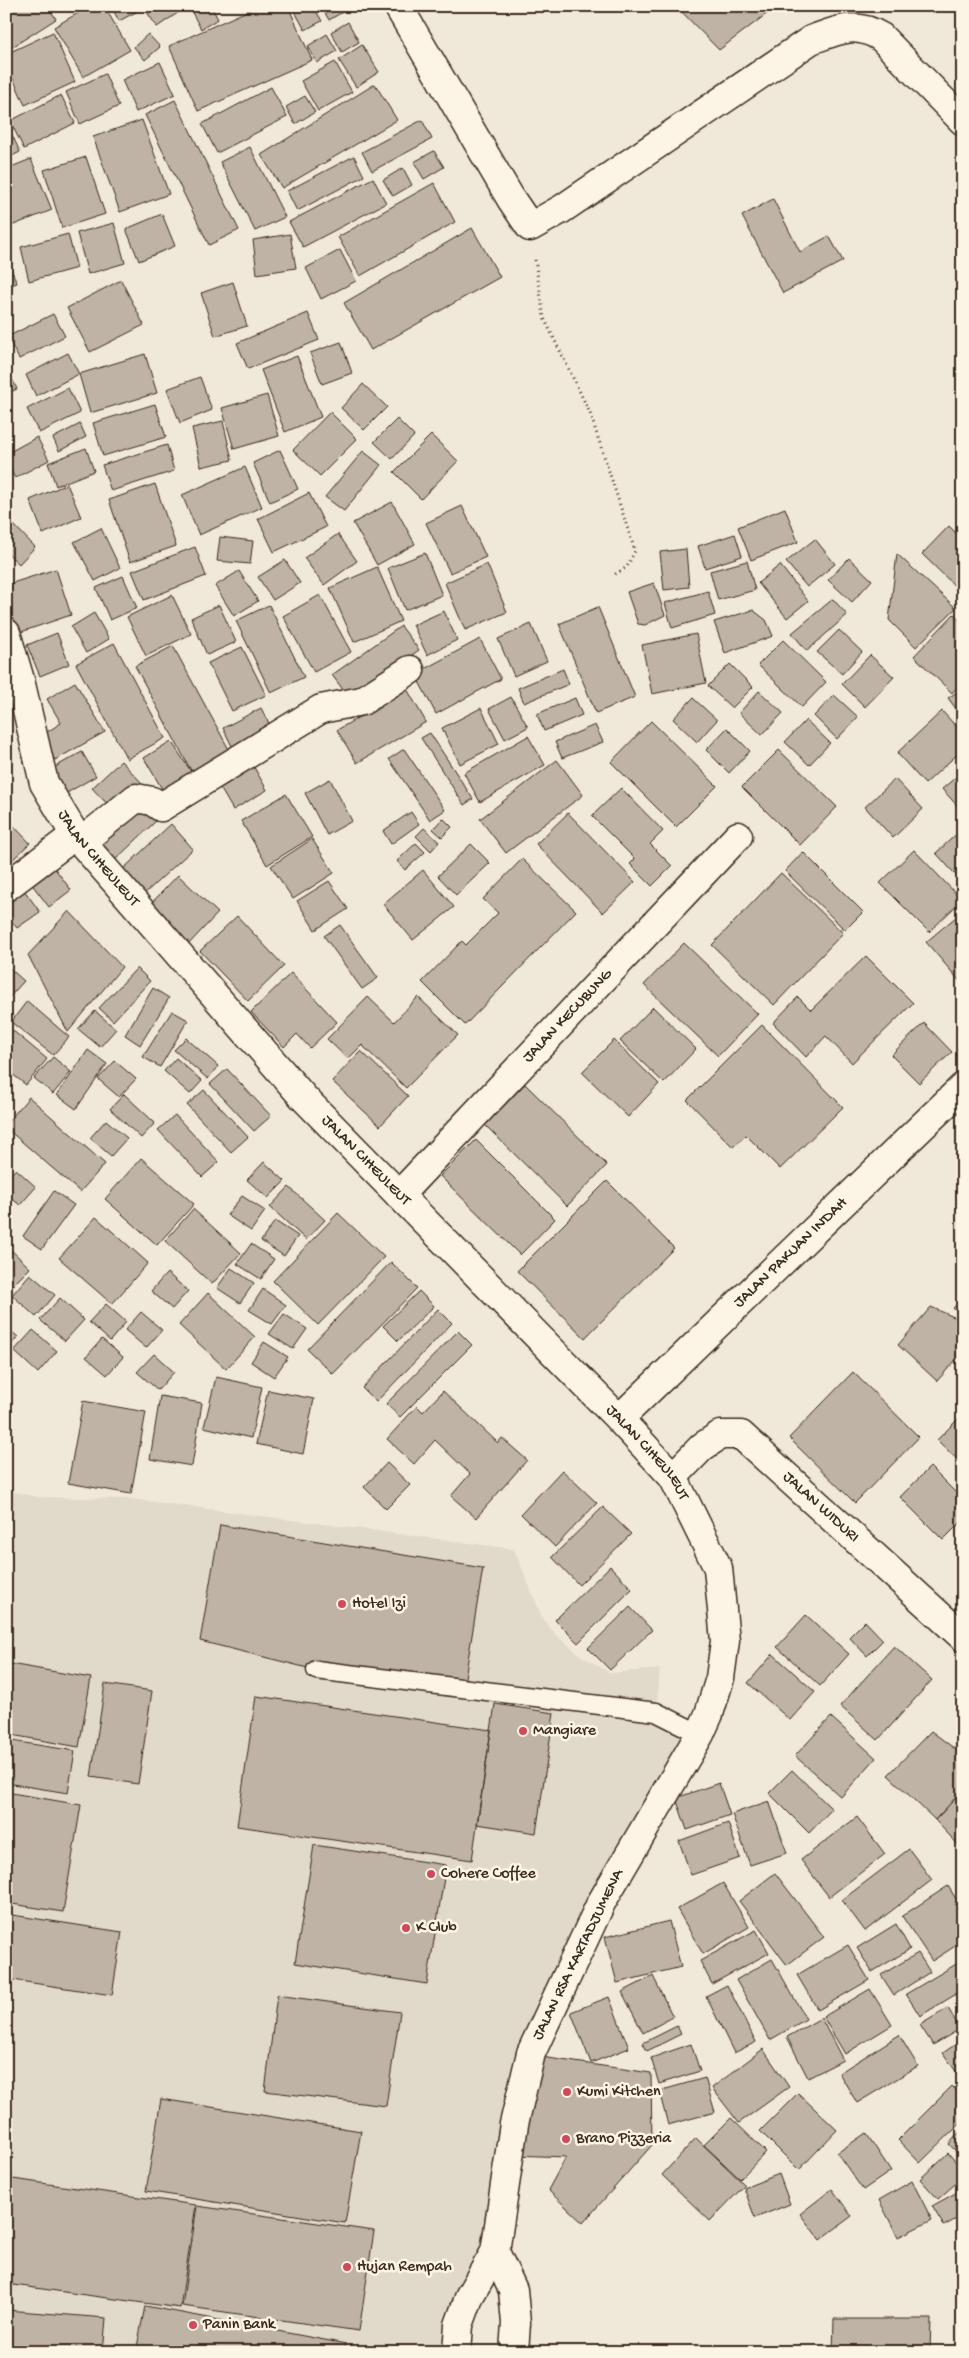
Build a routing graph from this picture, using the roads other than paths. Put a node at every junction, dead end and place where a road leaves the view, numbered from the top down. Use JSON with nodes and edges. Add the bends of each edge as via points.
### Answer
{"nodes":[{"id":1,"x":398,"y":6,"type":"edge"},
{"id":2,"x":963,"y":121,"type":"edge"},
{"id":3,"x":6,"y":633,"type":"edge"},
{"id":4,"x":410,"y":670,"type":"dead end"},
{"id":5,"x":738,"y":836,"type":"dead end"},
{"id":6,"x":78,"y":839,"type":"junction"},
{"id":7,"x":6,"y":887,"type":"edge"},
{"id":8,"x":963,"y":1086,"type":"edge"},
{"id":9,"x":398,"y":1195,"type":"junction"},
{"id":10,"x":619,"y":1419,"type":"junction"},
{"id":11,"x":673,"y":1477,"type":"junction"},
{"id":12,"x":961,"y":1633,"type":"edge"},
{"id":13,"x":316,"y":1670,"type":"dead end"},
{"id":14,"x":720,"y":1678,"type":"joint"},
{"id":15,"x":704,"y":1724,"type":"junction"},
{"id":16,"x":494,"y":2252,"type":"junction"},
{"id":17,"x":457,"y":2352,"type":"edge"},
{"id":18,"x":514,"y":2352,"type":"edge"}],
"edges":[{"from":1,"to":2,"type":"street","via":[[530,227],[562,209],[811,40],[844,28],[867,28],[882,37]]},
{"from":3,"to":6,"type":"street","name":"JALAN CIHEULEUT","via":[[44,783]]},
{"from":4,"to":6,"type":"street","via":[[362,701],[321,708],[161,807],[152,801],[136,798]]},
{"from":5,"to":9,"type":"street","name":"JALAN KECUBUNG"},
{"from":6,"to":7,"type":"street"},
{"from":6,"to":9,"type":"street","name":"JALAN CIHEULEUT","via":[[304,1098]]},
{"from":8,"to":10,"type":"street","name":"JALAN PAKUAN INDAH"},
{"from":9,"to":10,"type":"street","name":"JALAN CIHEULEUT"},
{"from":10,"to":11,"type":"street","name":"JALAN CIHEULEUT"},
{"from":11,"to":12,"type":"street","name":"JALAN WIDURI","via":[[702,1447],[720,1435],[741,1435]]},
{"from":11,"to":14,"type":"street","name":"JALAN CIHEULEUT","via":[[718,1568],[725,1641]]},
{"from":13,"to":15,"type":"lane","via":[[656,1712]]},
{"from":14,"to":15,"type":"street","name":"JALAN RSA KARTADJUMENA"},
{"from":15,"to":16,"type":"street","name":"JALAN RSA KARTADJUMENA","via":[[601,1903],[531,2053],[514,2124]]},
{"from":16,"to":17,"type":"street","name":"JALAN RSA KARTADJUMENA","via":[[470,2295],[459,2325]]},
{"from":16,"to":18,"type":"street","via":[[513,2290]]}]}
